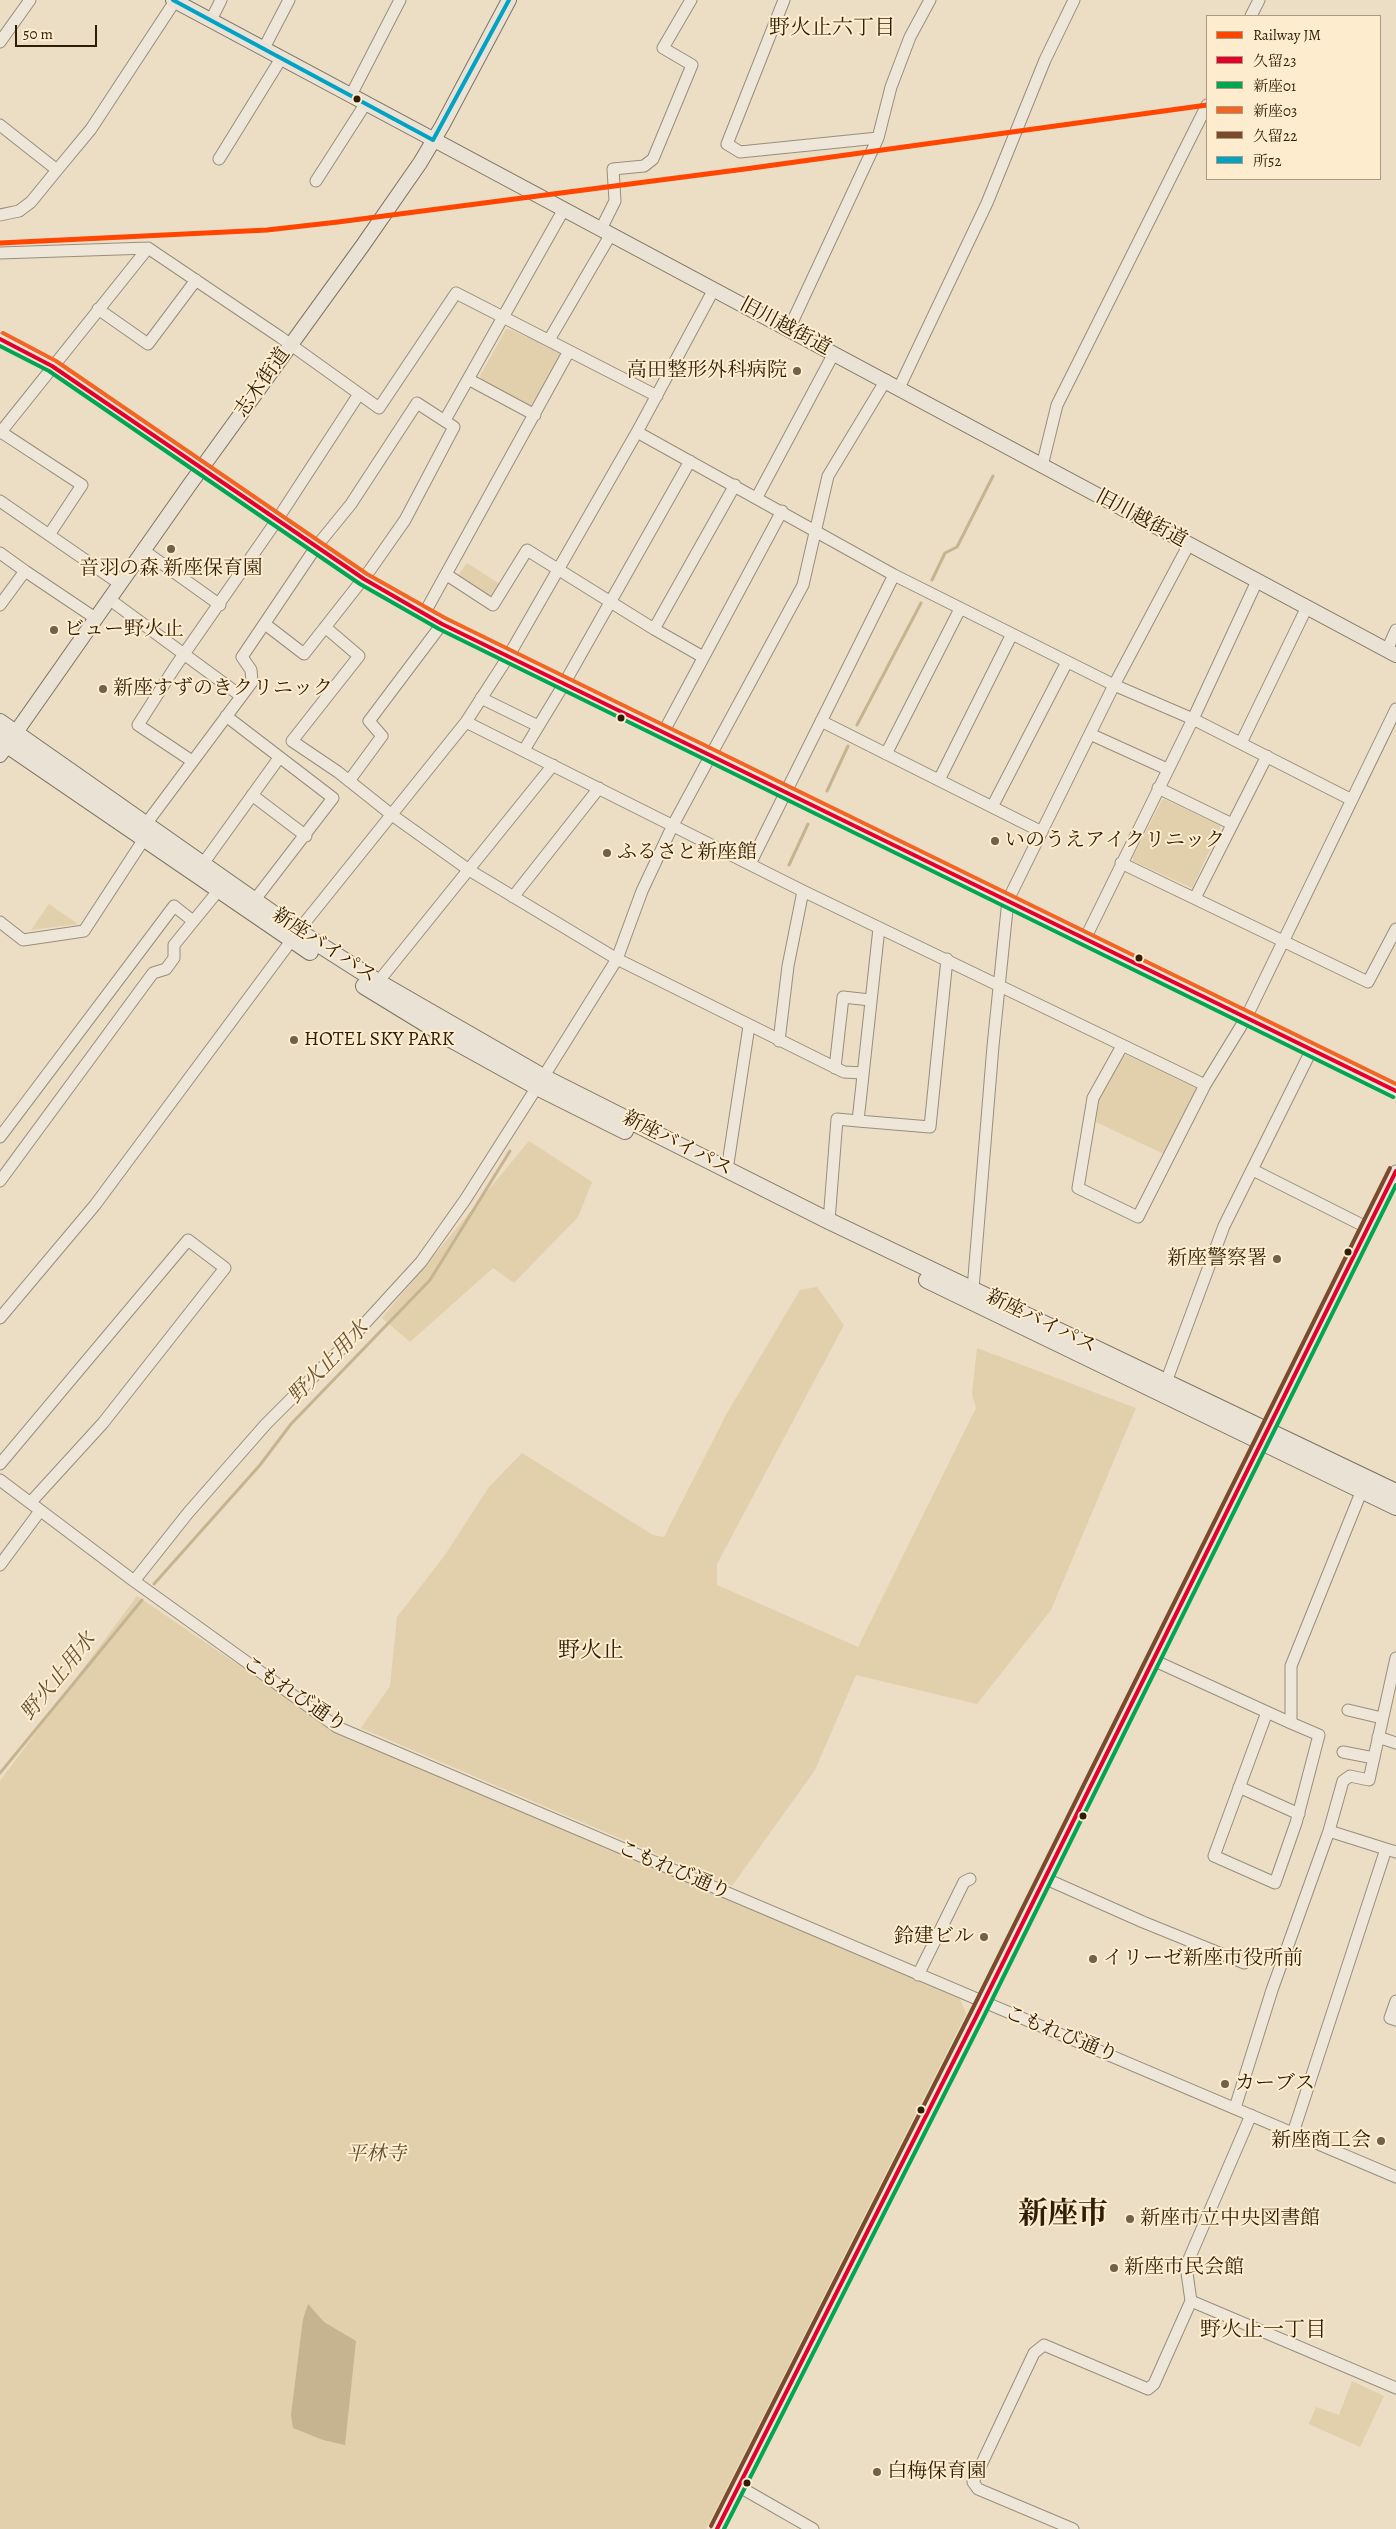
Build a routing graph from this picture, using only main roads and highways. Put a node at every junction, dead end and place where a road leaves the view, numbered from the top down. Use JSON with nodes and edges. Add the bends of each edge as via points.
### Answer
{"nodes":[{"id":1,"x":509,"y":0,"type":"edge"},
{"id":2,"x":174,"y":1,"type":"edge"},
{"id":3,"x":433,"y":140,"type":"junction"},
{"id":4,"x":1391,"y":652,"type":"edge"},
{"id":5,"x":0,"y":722,"type":"edge"},
{"id":6,"x":6,"y":743,"type":"edge"},
{"id":7,"x":145,"y":832,"type":"junction"},
{"id":8,"x":250,"y":905,"type":"junction"},
{"id":9,"x":295,"y":936,"type":"junction"},
{"id":10,"x":540,"y":1082,"type":"junction"},
{"id":11,"x":1264,"y":1436,"type":"junction"},
{"id":12,"x":1396,"y":1492,"type":"edge"},
{"id":13,"x":1396,"y":1507,"type":"edge"}],
"edges":[{"from":1,"to":3,"type":"main road","name":"志木街道"},
{"from":2,"to":3,"type":"main road","name":"旧川越街道"},
{"from":3,"to":4,"type":"main road","name":"旧川越街道"},
{"from":3,"to":6,"type":"main road","name":"志木街道","via":[[363,245]]},
{"from":5,"to":6,"type":"highway","name":"新座バイパス"},
{"from":6,"to":7,"type":"highway","name":"新座バイパス"},
{"from":7,"to":8,"type":"highway","name":"新座バイパス","via":[[202,865]]},
{"from":7,"to":8,"type":"highway","name":"新座バイパス","via":[[218,891]]},
{"from":8,"to":9,"type":"highway","name":"新座バイパス"},
{"from":9,"to":10,"type":"highway","name":"新座バイパス","via":[[378,982]]},
{"from":9,"to":10,"type":"highway","name":"新座バイパス","via":[[438,1032]]},
{"from":10,"to":11,"type":"highway","name":"新座バイパス","via":[[828,1231]]},
{"from":10,"to":11,"type":"highway","name":"新座バイパス","via":[[1166,1382]]},
{"from":11,"to":12,"type":"highway","name":"新座バイパス"},
{"from":11,"to":13,"type":"highway","name":"新座バイパス"}]}
